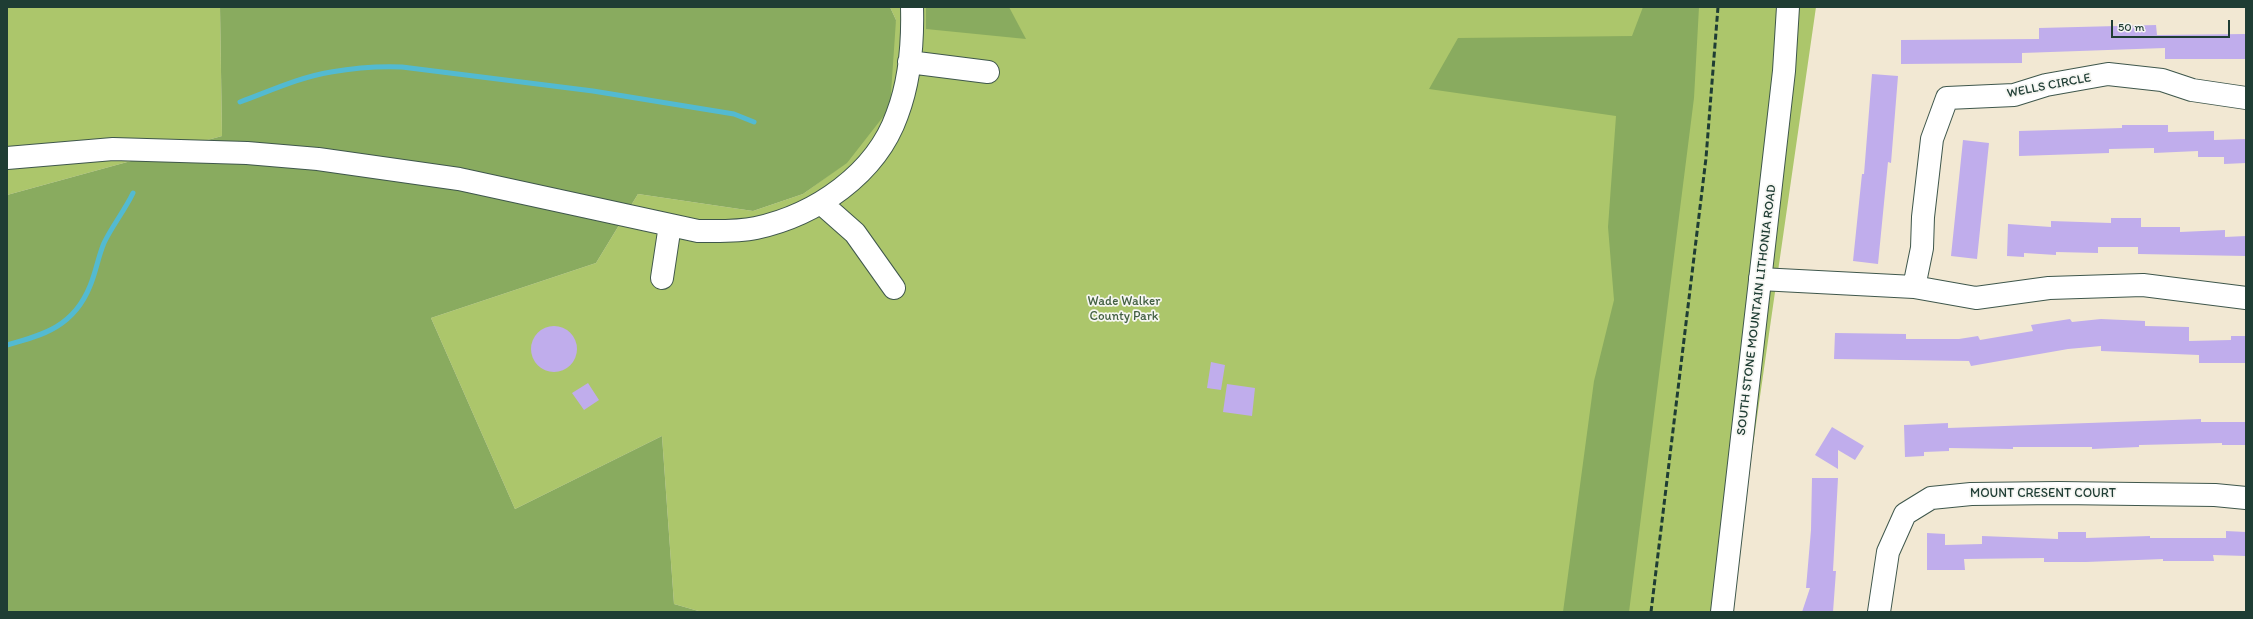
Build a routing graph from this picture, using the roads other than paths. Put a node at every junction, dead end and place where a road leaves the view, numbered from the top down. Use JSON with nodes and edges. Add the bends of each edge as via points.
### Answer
{"nodes":[{"id":1,"x":912,"y":7,"type":"edge"},
{"id":2,"x":1788,"y":7,"type":"edge"},
{"id":3,"x":909,"y":62,"type":"junction"},
{"id":4,"x":988,"y":72,"type":"dead end"},
{"id":5,"x":2246,"y":98,"type":"edge"},
{"id":6,"x":7,"y":158,"type":"edge"},
{"id":7,"x":821,"y":203,"type":"junction"},
{"id":8,"x":670,"y":225,"type":"junction"},
{"id":9,"x":662,"y":278,"type":"dead end"},
{"id":10,"x":1760,"y":279,"type":"junction"},
{"id":11,"x":894,"y":288,"type":"dead end"},
{"id":12,"x":1914,"y":288,"type":"junction"},
{"id":13,"x":2246,"y":298,"type":"edge"},
{"id":14,"x":2246,"y":498,"type":"edge"},
{"id":15,"x":1722,"y":612,"type":"edge"},
{"id":16,"x":1879,"y":612,"type":"edge"}],
"edges":[{"from":1,"to":3,"type":"street"},
{"from":2,"to":10,"type":"street","name":"SOUTH STONE MOUNTAIN LITHONIA ROAD","via":[[1784,71]]},
{"from":3,"to":4,"type":"street"},
{"from":3,"to":7,"type":"street","via":[[898,115],[888,136],[858,173]]},
{"from":5,"to":12,"type":"street","name":"WELLS CIRCLE","via":[[2192,90],[2162,80],[2108,74],[2014,95],[1947,98],[1932,139],[1922,248]]},
{"from":6,"to":8,"type":"street","via":[[113,149],[144,149],[318,159],[459,179]]},
{"from":7,"to":8,"type":"street","via":[[785,220],[754,228],[698,231]]},
{"from":7,"to":11,"type":"street","via":[[855,233]]},
{"from":8,"to":9,"type":"street"},
{"from":10,"to":12,"type":"street"},
{"from":10,"to":15,"type":"street","name":"SOUTH STONE MOUNTAIN LITHONIA ROAD"},
{"from":12,"to":13,"type":"street","via":[[1976,298],[2049,288],[2143,285]]},
{"from":14,"to":16,"type":"street","name":"MOUNT CRESENT COURT","via":[[2215,495],[2059,493],[1970,494],[1931,498],[1905,514],[1888,552]]}]}
